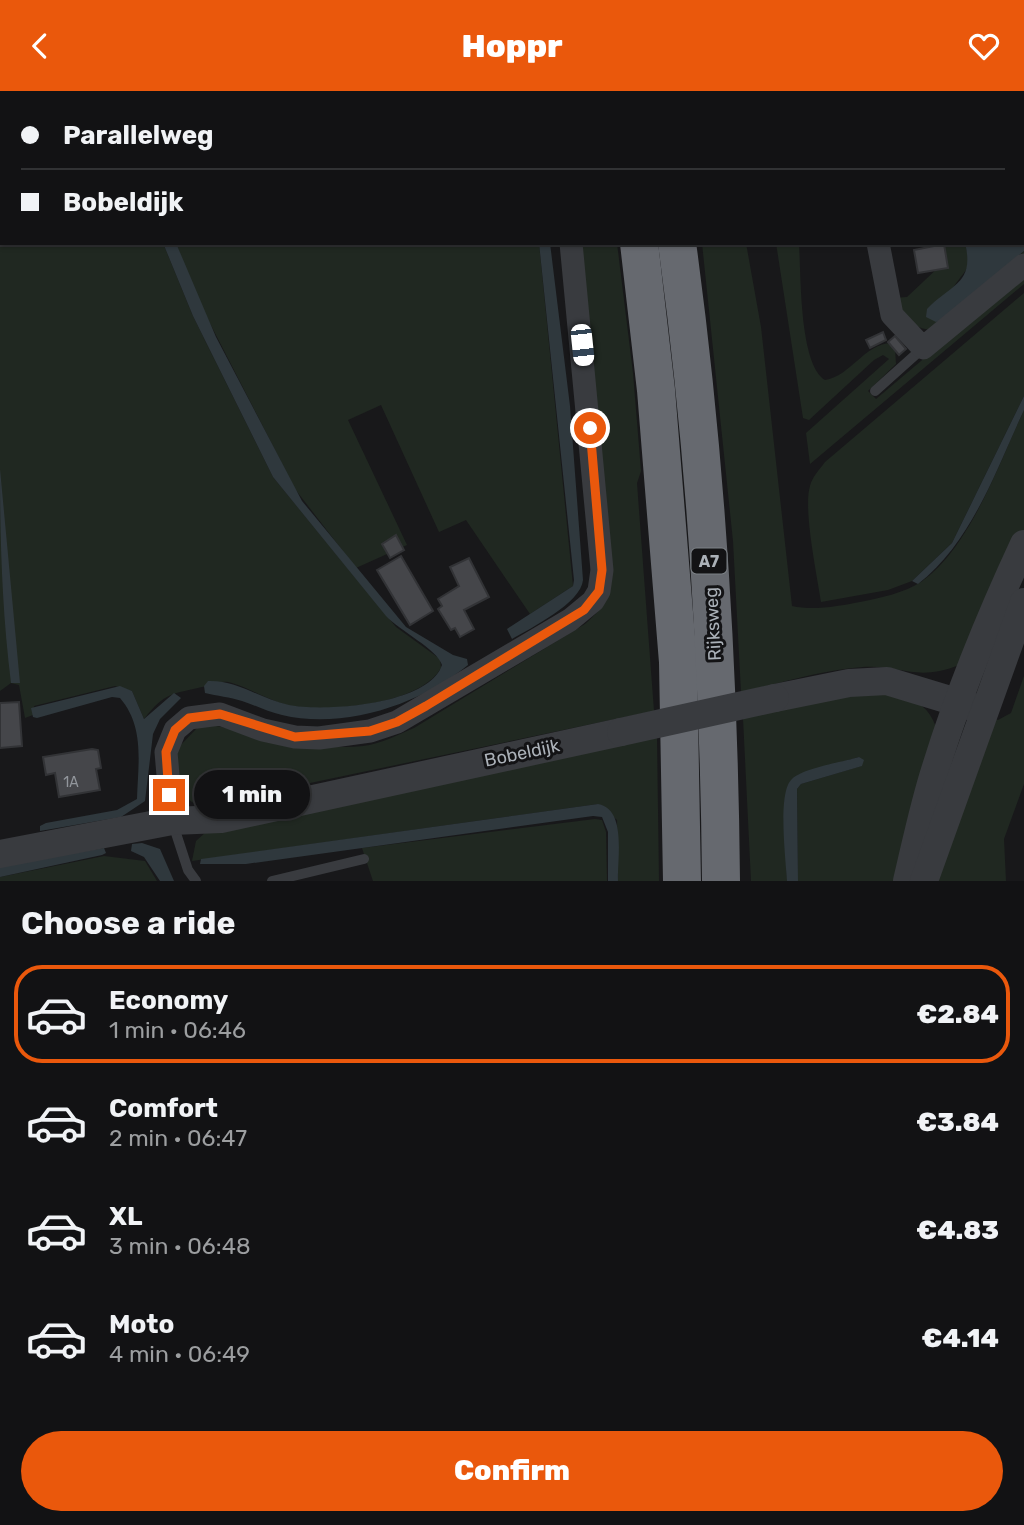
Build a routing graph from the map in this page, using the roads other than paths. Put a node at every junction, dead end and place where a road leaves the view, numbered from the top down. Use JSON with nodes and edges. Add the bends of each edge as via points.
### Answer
{"nodes":[{"id":1,"x":571,"y":245,"type":"edge"},
{"id":2,"x":639,"y":245,"type":"edge"},
{"id":3,"x":677,"y":245,"type":"edge"},
{"id":4,"x":878,"y":245,"type":"edge"},
{"id":5,"x":1024,"y":265,"type":"edge"},
{"id":6,"x":923,"y":348,"type":"junction"},
{"id":7,"x":875,"y":391,"type":"dead end"},
{"id":8,"x":1024,"y":544,"type":"edge"},
{"id":9,"x":1024,"y":602,"type":"edge"},
{"id":10,"x":971,"y":706,"type":"junction"},
{"id":11,"x":172,"y":821,"type":"junction"},
{"id":12,"x":0,"y":854,"type":"edge"},
{"id":13,"x":365,"y":859,"type":"dead end"},
{"id":14,"x":196,"y":881,"type":"edge"},
{"id":15,"x":272,"y":881,"type":"edge"},
{"id":16,"x":682,"y":881,"type":"edge"},
{"id":17,"x":721,"y":881,"type":"edge"},
{"id":18,"x":906,"y":881,"type":"edge"},
{"id":19,"x":923,"y":881,"type":"edge"}],
"edges":[{"from":1,"to":11,"type":"street","via":[[601,555],[599,591],[593,601],[570,620],[426,706],[370,731],[295,737],[220,714],[189,718],[175,730],[166,752]]},
{"from":2,"to":16,"type":"highway","name":"Rijksweg","number":"A7","via":[[678,662]]},
{"from":3,"to":17,"type":"highway","name":"Rijksweg","number":"A7","via":[[715,625]]},
{"from":4,"to":6,"type":"street","via":[[892,315]]},
{"from":5,"to":6,"type":"street"},
{"from":6,"to":7,"type":"lane"},
{"from":8,"to":10,"type":"street","via":[[981,637]]},
{"from":9,"to":10,"type":"street"},
{"from":10,"to":11,"type":"street","name":"Bobeldijk","bridge":true,"via":[[898,682],[872,680],[221,819]]},
{"from":10,"to":18,"type":"street","via":[[935,769]]},
{"from":10,"to":19,"type":"street"},
{"from":11,"to":12,"type":"street","name":"Bobeldijk"},
{"from":11,"to":14,"type":"lane"},
{"from":13,"to":15,"type":"lane"}]}
